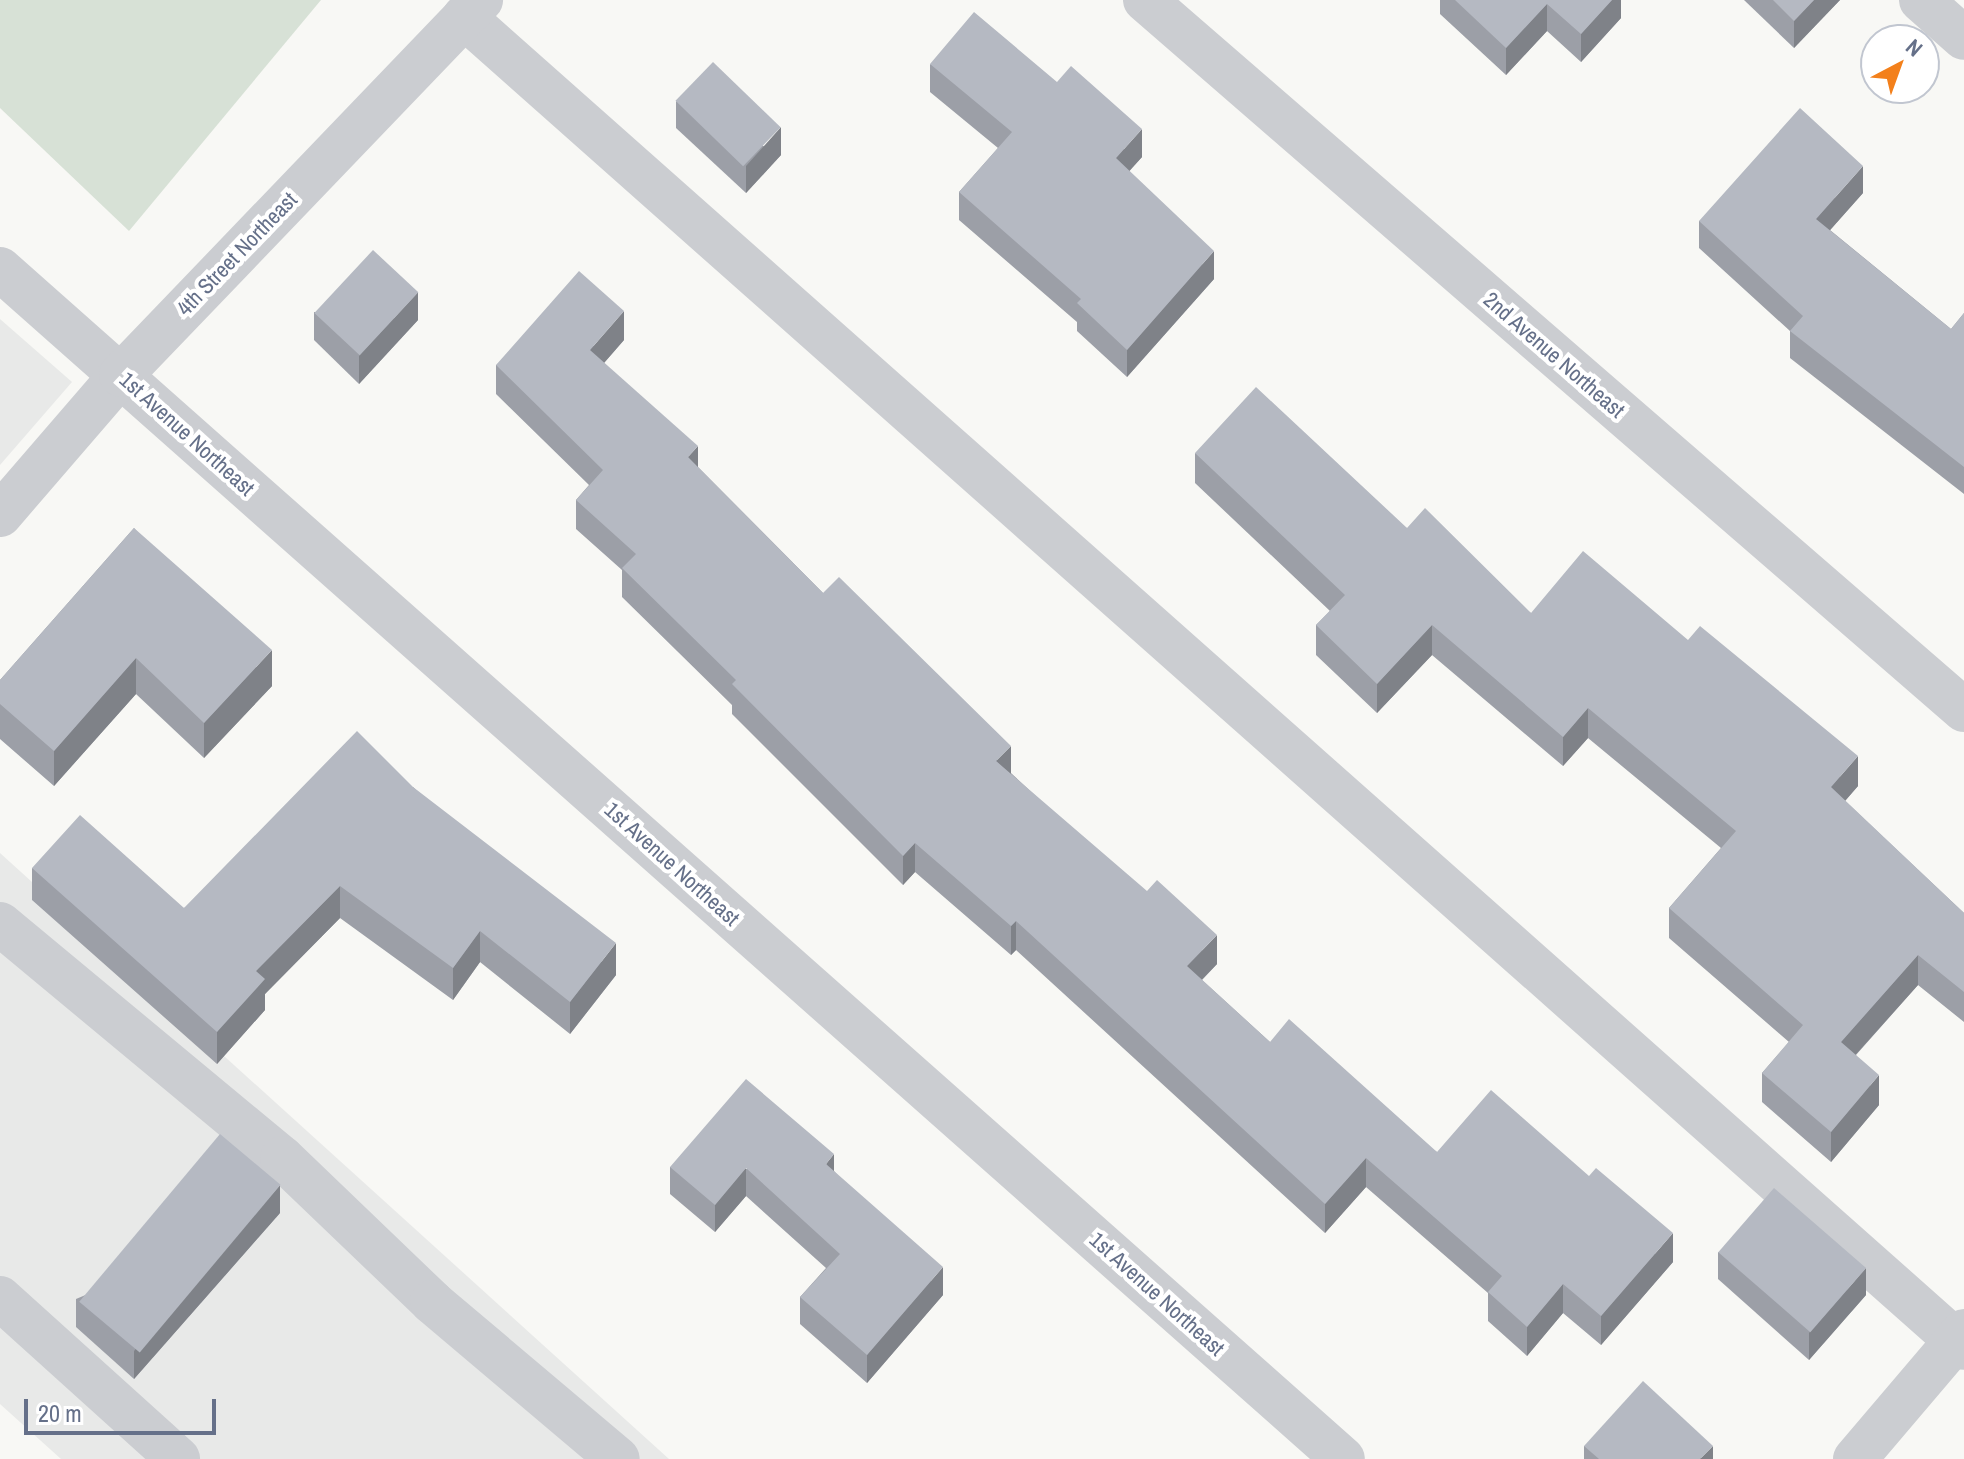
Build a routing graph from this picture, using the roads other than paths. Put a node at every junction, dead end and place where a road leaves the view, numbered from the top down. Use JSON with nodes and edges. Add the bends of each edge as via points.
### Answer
{"nodes":[{"id":1,"x":1145,"y":0,"type":"edge"},
{"id":2,"x":1921,"y":0,"type":"edge"},
{"id":3,"x":473,"y":9,"type":"edge"},
{"id":4,"x":1964,"y":38,"type":"edge"},
{"id":5,"x":0,"y":269,"type":"edge"},
{"id":6,"x":121,"y":375,"type":"junction"},
{"id":7,"x":0,"y":515,"type":"edge"},
{"id":8,"x":1964,"y":710,"type":"edge"},
{"id":9,"x":0,"y":924,"type":"edge"},
{"id":10,"x":0,"y":1298,"type":"edge"},
{"id":11,"x":1961,"y":1340,"type":"edge"},
{"id":12,"x":178,"y":1459,"type":"edge"},
{"id":13,"x":618,"y":1459,"type":"edge"},
{"id":14,"x":1343,"y":1459,"type":"edge"},
{"id":15,"x":1855,"y":1459,"type":"edge"}],
"edges":[{"from":1,"to":8,"type":"street","name":"2nd Avenue Northeast"},
{"from":2,"to":4,"type":"street"},
{"from":3,"to":6,"type":"street","name":"4th Street Northeast"},
{"from":3,"to":11,"type":"street"},
{"from":5,"to":6,"type":"street","name":"1st Avenue Northeast"},
{"from":6,"to":7,"type":"street","name":"4th Street Northeast"},
{"from":6,"to":14,"type":"street","name":"1st Avenue Northeast"},
{"from":9,"to":13,"type":"street","via":[[282,1158],[432,1302]]},
{"from":10,"to":12,"type":"street"},
{"from":11,"to":15,"type":"street"}]}
